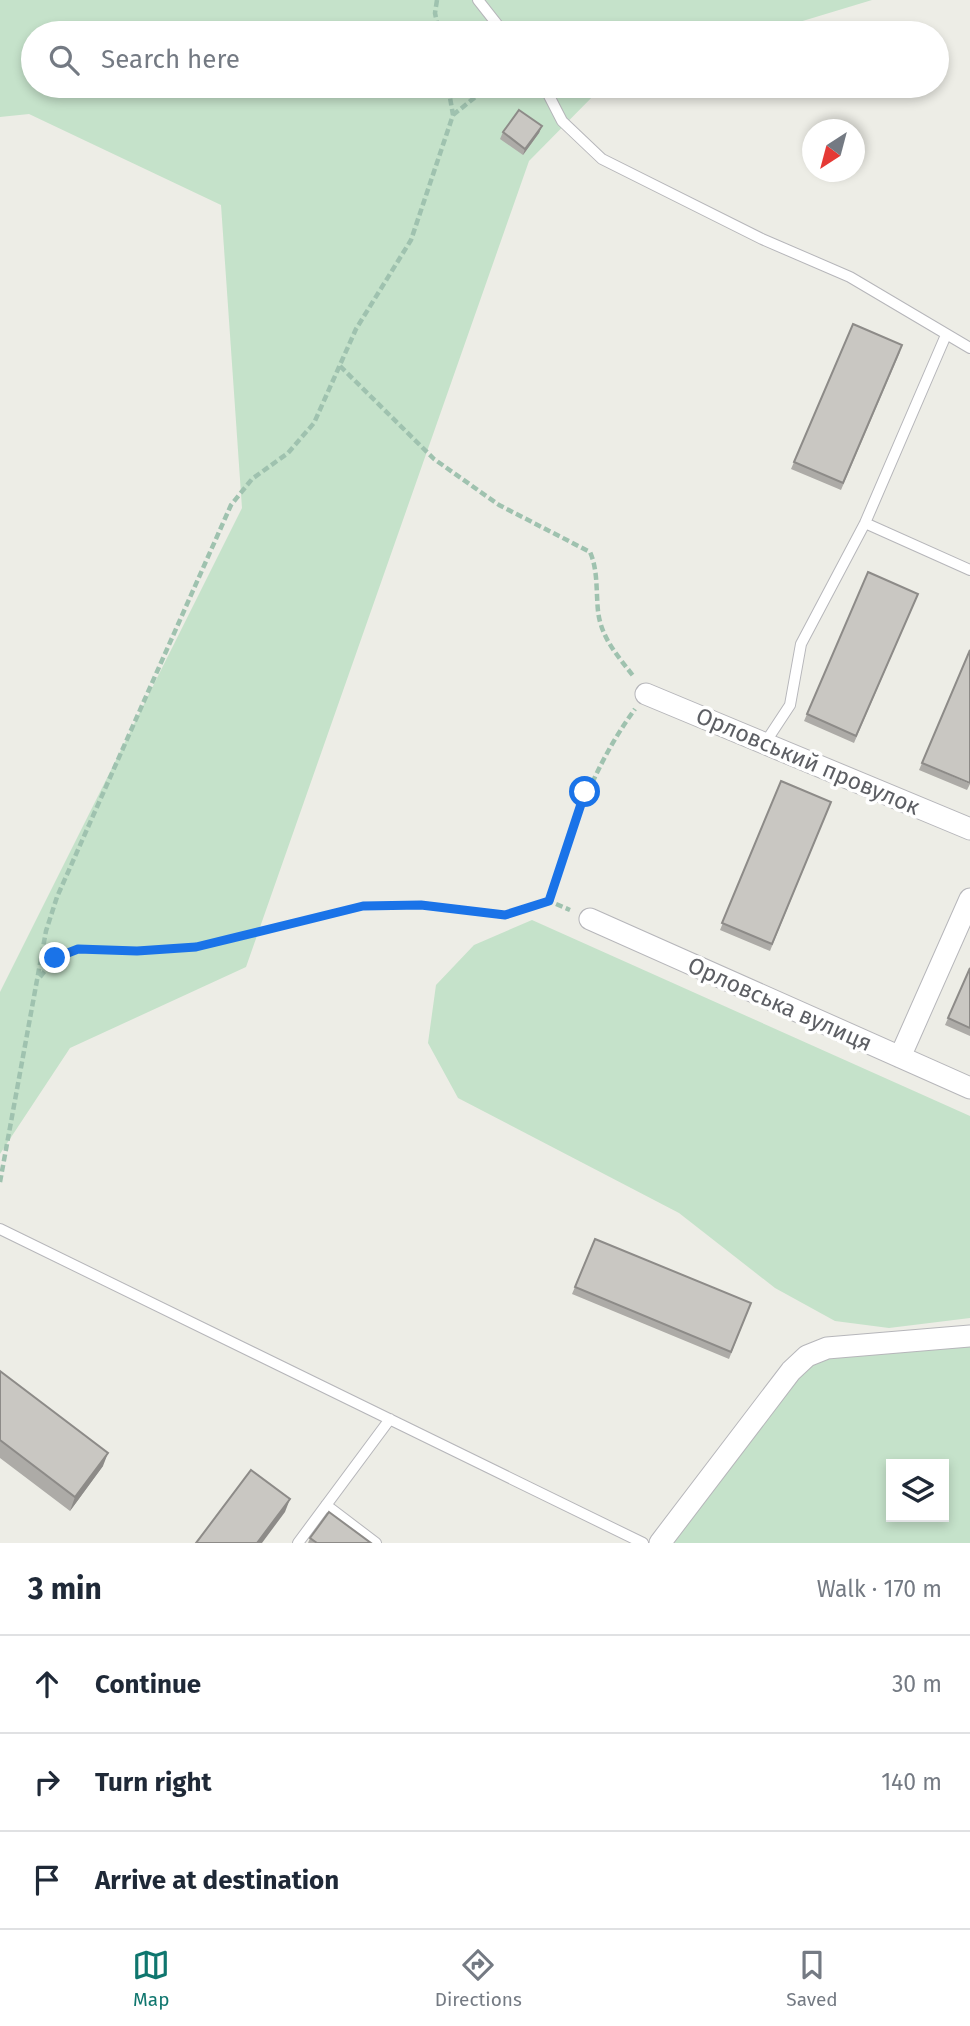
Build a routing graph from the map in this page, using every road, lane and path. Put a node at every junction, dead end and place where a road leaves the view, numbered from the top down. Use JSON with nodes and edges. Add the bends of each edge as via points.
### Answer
{"nodes":[{"id":1,"x":438,"y":0,"type":"edge"},
{"id":2,"x":478,"y":0,"type":"edge"},
{"id":3,"x":437,"y":21,"type":"edge"},
{"id":4,"x":495,"y":21,"type":"edge"},
{"id":5,"x":450,"y":98,"type":"edge"},
{"id":6,"x":474,"y":98,"type":"edge"},
{"id":7,"x":550,"y":98,"type":"edge"},
{"id":8,"x":453,"y":115,"type":"junction"},
{"id":9,"x":946,"y":335,"type":"junction"},
{"id":10,"x":970,"y":348,"type":"edge"},
{"id":11,"x":340,"y":366,"type":"junction"},
{"id":12,"x":865,"y":523,"type":"junction"},
{"id":13,"x":970,"y":570,"type":"edge"},
{"id":14,"x":646,"y":694,"type":"junction"},
{"id":15,"x":765,"y":743,"type":"junction"},
{"id":16,"x":970,"y":829,"type":"edge"},
{"id":17,"x":970,"y":899,"type":"edge"},
{"id":18,"x":590,"y":919,"type":"dead end"},
{"id":19,"x":37,"y":980,"type":"junction"},
{"id":20,"x":900,"y":1057,"type":"junction"},
{"id":21,"x":970,"y":1088,"type":"edge"},
{"id":22,"x":0,"y":1182,"type":"edge"},
{"id":23,"x":0,"y":1229,"type":"edge"},
{"id":24,"x":970,"y":1336,"type":"edge"},
{"id":25,"x":390,"y":1419,"type":"junction"},
{"id":26,"x":326,"y":1505,"type":"junction"},
{"id":27,"x":298,"y":1543,"type":"edge"},
{"id":28,"x":376,"y":1543,"type":"edge"},
{"id":29,"x":643,"y":1543,"type":"edge"},
{"id":30,"x":660,"y":1543,"type":"edge"}],
"edges":[{"from":1,"to":3,"type":"path"},
{"from":2,"to":4,"type":"lane"},
{"from":5,"to":8,"type":"path"},
{"from":6,"to":8,"type":"path"},
{"from":7,"to":9,"type":"lane","via":[[562,121],[602,159],[850,277]]},
{"from":8,"to":11,"type":"path","via":[[411,240],[374,296]]},
{"from":9,"to":10,"type":"lane"},
{"from":9,"to":12,"type":"lane"},
{"from":11,"to":14,"type":"path","via":[[434,459],[499,505],[590,552],[606,640]]},
{"from":11,"to":19,"type":"path","via":[[314,423],[231,505],[57,897]]},
{"from":12,"to":13,"type":"lane"},
{"from":12,"to":15,"type":"lane","via":[[802,644],[790,705]]},
{"from":14,"to":15,"type":"street","name":"Орловський провулок"},
{"from":14,"to":19,"type":"path","via":[[613,740],[585,792],[549,901],[505,915],[421,905],[363,906],[196,947],[78,949],[55,958]]},
{"from":15,"to":16,"type":"street","name":"Орловський провулок"},
{"from":17,"to":20,"type":"street"},
{"from":18,"to":20,"type":"street","name":"Орловська вулиця"},
{"from":19,"to":22,"type":"path"},
{"from":20,"to":21,"type":"street","name":"Орловська вулиця"},
{"from":23,"to":25,"type":"lane"},
{"from":24,"to":30,"type":"street","via":[[827,1349],[807,1356]]},
{"from":25,"to":26,"type":"lane"},
{"from":25,"to":29,"type":"lane"},
{"from":26,"to":27,"type":"lane"},
{"from":26,"to":28,"type":"lane"}]}
